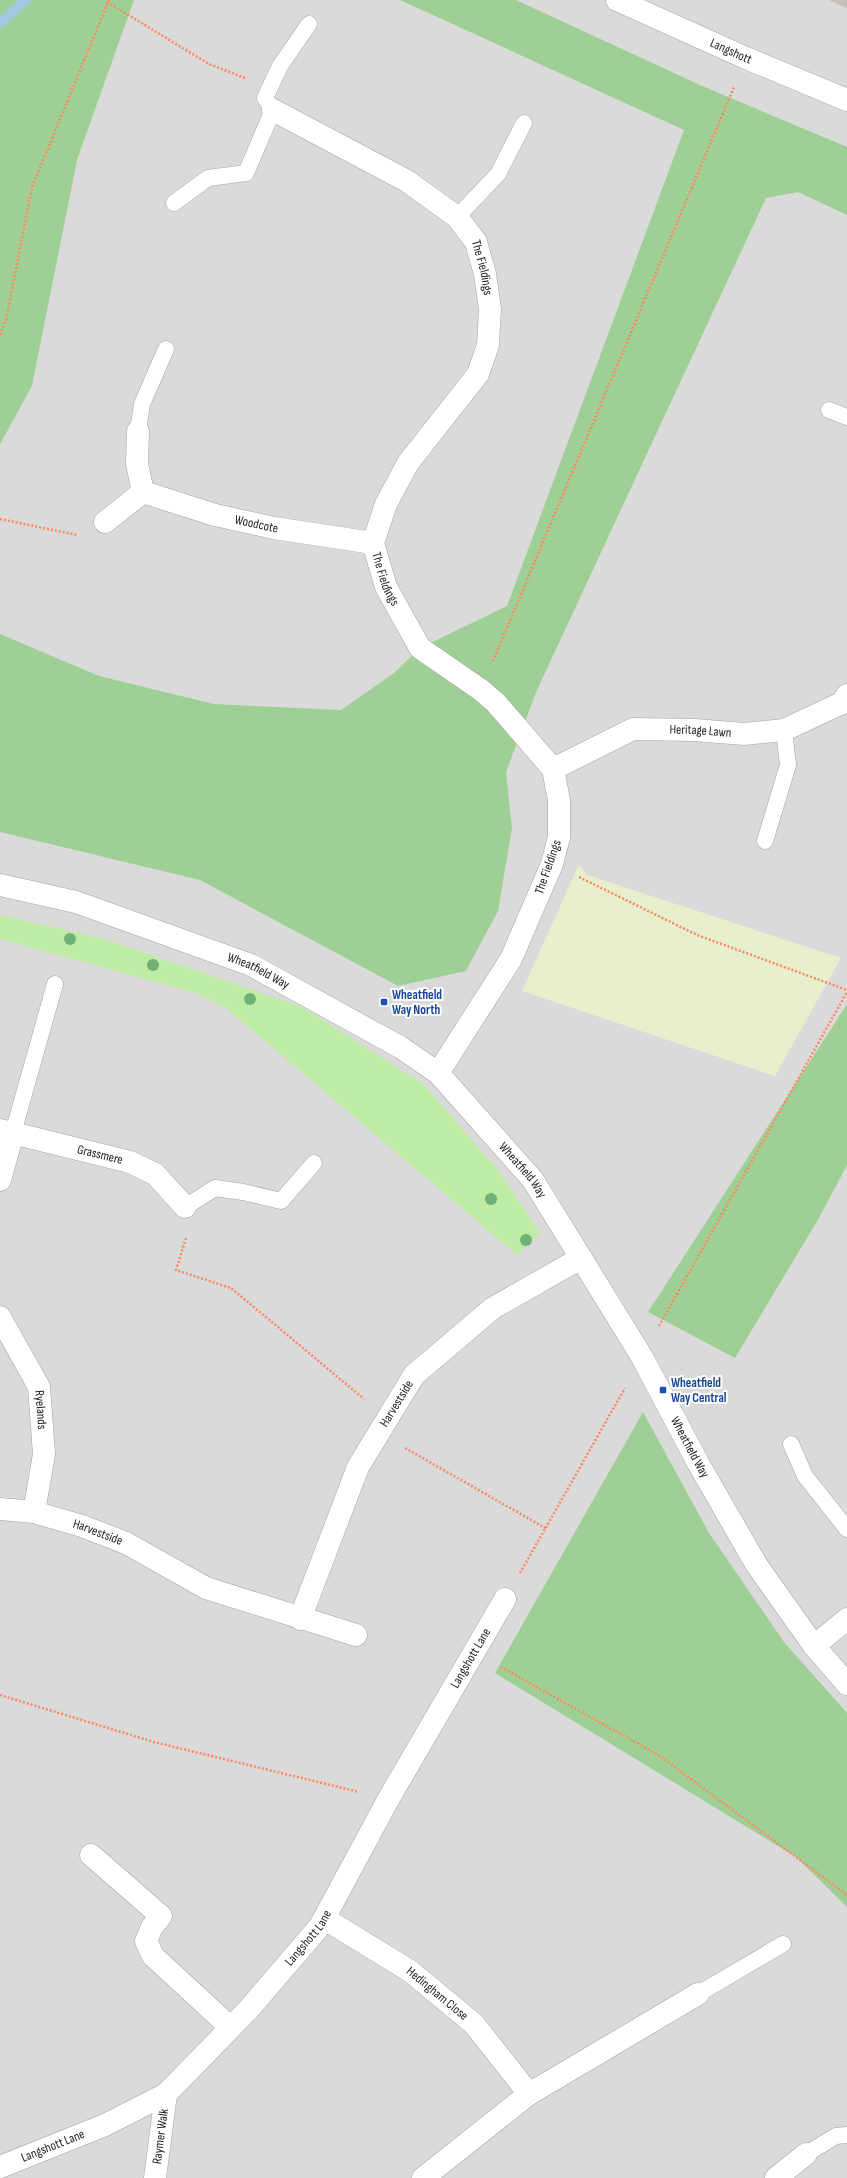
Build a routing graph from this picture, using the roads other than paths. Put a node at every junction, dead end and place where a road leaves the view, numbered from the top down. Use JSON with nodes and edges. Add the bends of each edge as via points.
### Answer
{"nodes":[{"id":1,"x":617,"y":0,"type":"edge"},
{"id":2,"x":309,"y":24,"type":"dead end"},
{"id":3,"x":847,"y":100,"type":"edge"},
{"id":4,"x":269,"y":104,"type":"junction"},
{"id":5,"x":524,"y":123,"type":"dead end"},
{"id":6,"x":174,"y":203,"type":"dead end"},
{"id":7,"x":457,"y":217,"type":"junction"},
{"id":8,"x":166,"y":349,"type":"dead end"},
{"id":9,"x":829,"y":410,"type":"dead end"},
{"id":10,"x":847,"y":417,"type":"edge"},
{"id":11,"x":138,"y":431,"type":"joint"},
{"id":12,"x":143,"y":492,"type":"junction"},
{"id":13,"x":105,"y":522,"type":"road end"},
{"id":14,"x":372,"y":543,"type":"junction"},
{"id":15,"x":847,"y":694,"type":"edge"},
{"id":16,"x":784,"y":730,"type":"junction"},
{"id":17,"x":554,"y":769,"type":"junction"},
{"id":18,"x":765,"y":841,"type":"dead end"},
{"id":19,"x":0,"y":885,"type":"edge"},
{"id":20,"x":55,"y":984,"type":"dead end"},
{"id":21,"x":438,"y":1073,"type":"junction"},
{"id":22,"x":7,"y":1132,"type":"edge"},
{"id":23,"x":314,"y":1163,"type":"dead end"},
{"id":24,"x":0,"y":1180,"type":"edge"},
{"id":25,"x":185,"y":1207,"type":"joint"},
{"id":26,"x":581,"y":1258,"type":"junction"},
{"id":27,"x":0,"y":1317,"type":"edge"},
{"id":28,"x":791,"y":1444,"type":"dead end"},
{"id":29,"x":0,"y":1509,"type":"edge"},
{"id":30,"x":34,"y":1512,"type":"junction"},
{"id":31,"x":847,"y":1529,"type":"edge"},
{"id":32,"x":505,"y":1599,"type":"road end"},
{"id":33,"x":300,"y":1619,"type":"junction"},
{"id":34,"x":847,"y":1619,"type":"edge"},
{"id":35,"x":356,"y":1635,"type":"dead end"},
{"id":36,"x":814,"y":1646,"type":"junction"},
{"id":37,"x":847,"y":1684,"type":"edge"},
{"id":38,"x":91,"y":1855,"type":"dead end"},
{"id":39,"x":325,"y":1919,"type":"junction"},
{"id":40,"x":783,"y":1944,"type":"dead end"},
{"id":41,"x":698,"y":1994,"type":"joint"},
{"id":42,"x":230,"y":2027,"type":"junction"},
{"id":43,"x":166,"y":2094,"type":"junction"},
{"id":44,"x":529,"y":2094,"type":"junction"},
{"id":45,"x":847,"y":2135,"type":"edge"},
{"id":46,"x":806,"y":2154,"type":"joint"},
{"id":47,"x":0,"y":2167,"type":"edge"},
{"id":48,"x":155,"y":2178,"type":"edge"},
{"id":49,"x":423,"y":2178,"type":"edge"},
{"id":50,"x":776,"y":2178,"type":"edge"}],
"edges":[{"from":1,"to":3,"type":"street","name":"Langshott"},
{"from":2,"to":4,"type":"lane","via":[[280,66]]},
{"from":4,"to":6,"type":"lane","via":[[246,172],[208,178]]},
{"from":4,"to":7,"type":"street","name":"The Fieldings","via":[[407,181]]},
{"from":5,"to":7,"type":"lane","via":[[498,174]]},
{"from":7,"to":14,"type":"street","name":"The Fieldings","via":[[476,242],[485,274],[490,309],[488,345],[478,374],[408,463],[386,504]]},
{"from":8,"to":11,"type":"lane","via":[[142,404]]},
{"from":9,"to":10,"type":"lane"},
{"from":11,"to":12,"type":"street","via":[[137,464]]},
{"from":12,"to":13,"type":"street"},
{"from":12,"to":14,"type":"street","name":"Woodcote","via":[[215,515],[274,528]]},
{"from":14,"to":17,"type":"street","name":"The Fieldings","via":[[386,587],[420,648],[496,703]]},
{"from":15,"to":16,"type":"street","name":"Heritage Lawn","via":[[842,703]]},
{"from":16,"to":17,"type":"street","name":"Heritage Lawn","via":[[744,734],[633,729]]},
{"from":16,"to":18,"type":"lane","via":[[788,765]]},
{"from":17,"to":21,"type":"street","name":"The Fieldings","via":[[559,800],[559,836],[552,864],[511,959]]},
{"from":19,"to":21,"type":"street","name":"Wheatfield Way","via":[[76,902],[250,965],[400,1047]]},
{"from":20,"to":22,"type":"lane"},
{"from":21,"to":26,"type":"street","name":"Wheatfield Way","via":[[533,1180]]},
{"from":22,"to":24,"type":"street"},
{"from":22,"to":25,"type":"street","name":"Grassmere","via":[[130,1162],[155,1174]]},
{"from":23,"to":25,"type":"lane","via":[[281,1201],[216,1188]]},
{"from":26,"to":33,"type":"street","name":"Harvestside","via":[[493,1308],[414,1376],[358,1467]]},
{"from":26,"to":36,"type":"street","name":"Wheatfield Way","via":[[642,1357],[698,1463],[756,1564]]},
{"from":27,"to":30,"type":"street","name":"Ryelands","via":[[39,1387],[44,1454]]},
{"from":28,"to":31,"type":"lane","via":[[806,1476]]},
{"from":29,"to":30,"type":"street","name":"Harvestside"},
{"from":30,"to":33,"type":"street","name":"Harvestside","via":[[82,1526],[126,1543],[206,1588]]},
{"from":32,"to":39,"type":"street","name":"Langshott Lane","via":[[389,1798]]},
{"from":33,"to":35,"type":"street","name":"Harvestside"},
{"from":34,"to":36,"type":"street"},
{"from":36,"to":37,"type":"street","name":"Wheatfield Way"},
{"from":38,"to":42,"type":"street","via":[[161,1916],[152,1927],[146,1941],[153,1956]]},
{"from":39,"to":42,"type":"street","name":"Langshott Lane","via":[[248,2010]]},
{"from":39,"to":44,"type":"street","name":"Hedingham Close","via":[[410,1971],[474,2024]]},
{"from":40,"to":41,"type":"lane"},
{"from":41,"to":44,"type":"street"},
{"from":42,"to":43,"type":"street","name":"Langshott Lane"},
{"from":43,"to":47,"type":"street","name":"Langshott Lane","via":[[105,2125]]},
{"from":43,"to":48,"type":"street","name":"Raymer Walk"},
{"from":44,"to":49,"type":"street"},
{"from":45,"to":46,"type":"lane","via":[[836,2136]]},
{"from":46,"to":50,"type":"street"}]}
